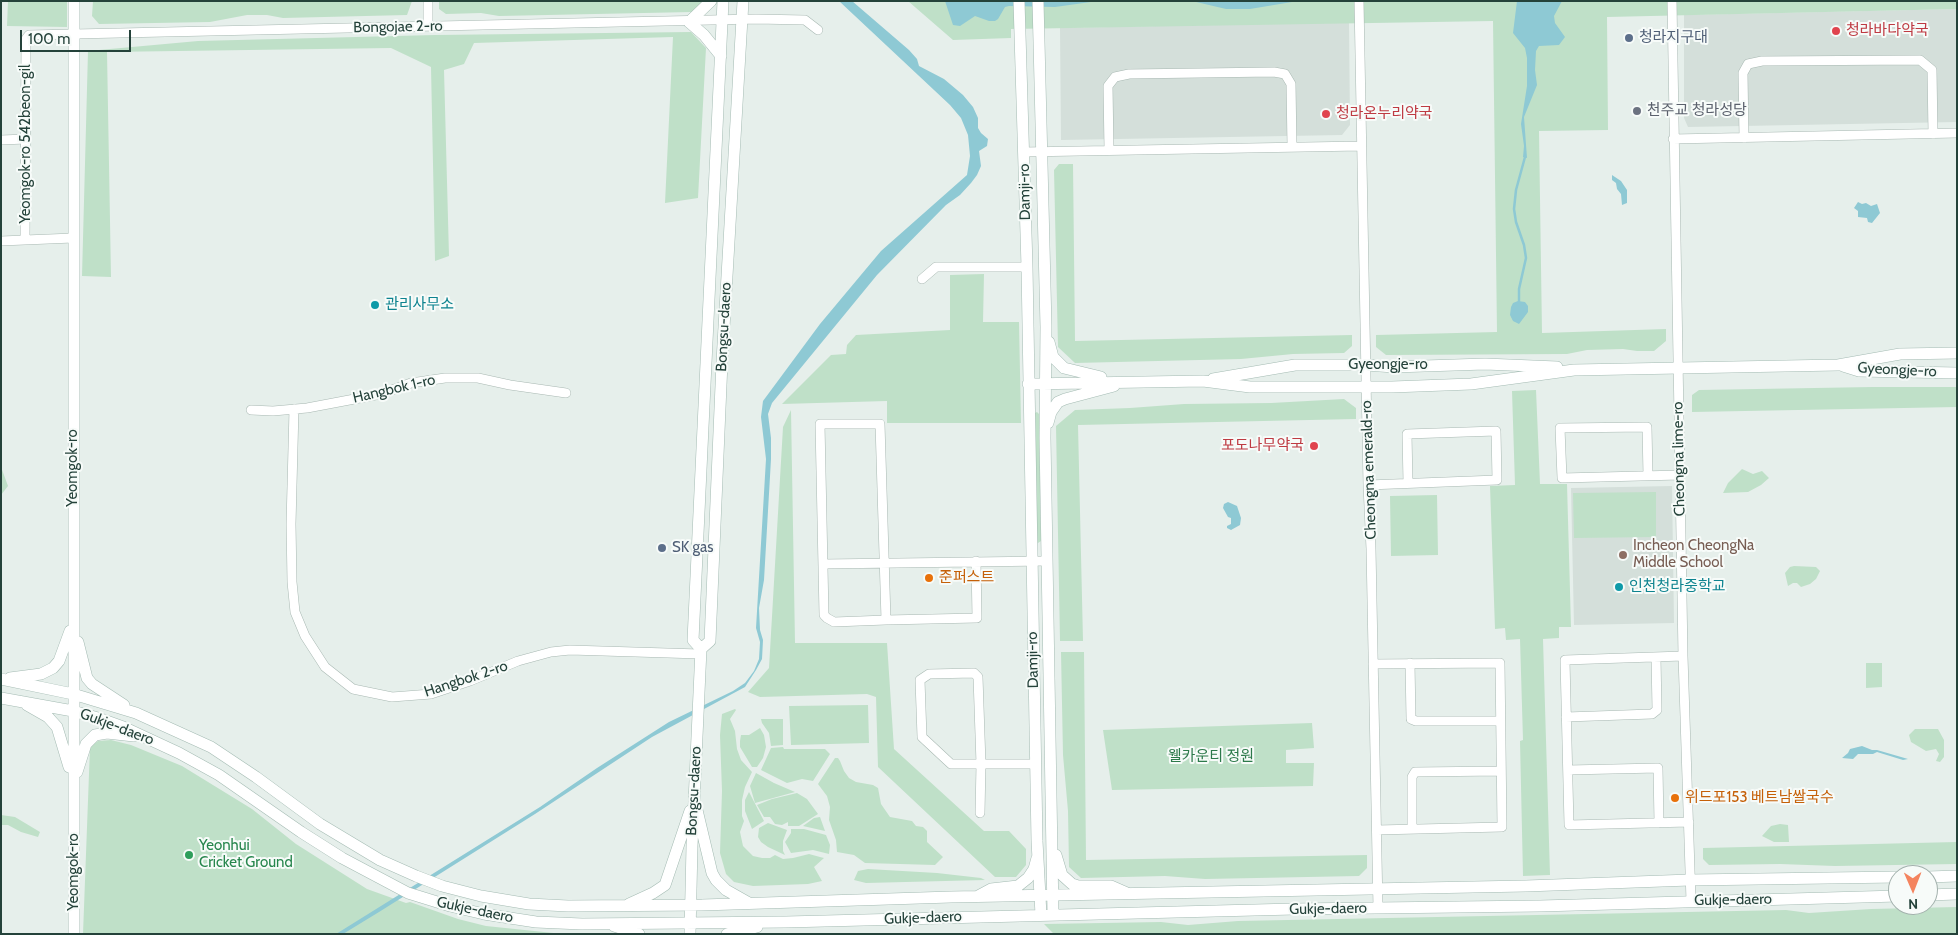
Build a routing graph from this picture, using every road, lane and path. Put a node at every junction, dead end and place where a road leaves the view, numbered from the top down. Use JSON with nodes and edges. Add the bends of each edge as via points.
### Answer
{"nodes":[{"id":1,"x":74,"y":1,"type":"edge"},
{"id":2,"x":428,"y":1,"type":"edge"},
{"id":3,"x":711,"y":1,"type":"edge"},
{"id":4,"x":723,"y":1,"type":"edge"},
{"id":5,"x":744,"y":1,"type":"edge"},
{"id":6,"x":1019,"y":1,"type":"edge"},
{"id":7,"x":1038,"y":1,"type":"edge"},
{"id":8,"x":1360,"y":1,"type":"edge"},
{"id":9,"x":1672,"y":1,"type":"edge"},
{"id":10,"x":743,"y":20,"type":"junction"},
{"id":11,"x":689,"y":21,"type":"junction"},
{"id":12,"x":723,"y":21,"type":"junction"},
{"id":13,"x":428,"y":26,"type":"junction"},
{"id":14,"x":818,"y":30,"type":"dead end"},
{"id":15,"x":74,"y":34,"type":"junction"},
{"id":16,"x":721,"y":56,"type":"junction"},
{"id":17,"x":740,"y":74,"type":"junction"},
{"id":18,"x":720,"y":75,"type":"junction"},
{"id":19,"x":1957,"y":133,"type":"edge"},
{"id":20,"x":1933,"y":134,"type":"junction"},
{"id":21,"x":1744,"y":138,"type":"junction"},
{"id":22,"x":26,"y":139,"type":"junction"},
{"id":23,"x":1673,"y":139,"type":"junction"},
{"id":24,"x":1,"y":140,"type":"edge"},
{"id":25,"x":1361,"y":146,"type":"junction"},
{"id":26,"x":1292,"y":147,"type":"junction"},
{"id":27,"x":1109,"y":150,"type":"junction"},
{"id":28,"x":1024,"y":152,"type":"junction"},
{"id":29,"x":1041,"y":152,"type":"junction"},
{"id":30,"x":73,"y":238,"type":"junction"},
{"id":31,"x":25,"y":239,"type":"junction"},
{"id":32,"x":1,"y":241,"type":"edge"},
{"id":33,"x":1026,"y":267,"type":"junction"},
{"id":34,"x":922,"y":279,"type":"dead end"},
{"id":35,"x":1046,"y":327,"type":"junction"},
{"id":36,"x":1957,"y":353,"type":"edge"},
{"id":37,"x":1366,"y":365,"type":"junction"},
{"id":38,"x":1838,"y":365,"type":"junction"},
{"id":39,"x":1678,"y":368,"type":"junction"},
{"id":40,"x":1574,"y":370,"type":"junction"},
{"id":41,"x":1957,"y":373,"type":"edge"},
{"id":42,"x":1204,"y":381,"type":"junction"},
{"id":43,"x":1130,"y":382,"type":"junction"},
{"id":44,"x":1045,"y":383,"type":"junction"},
{"id":45,"x":1028,"y":384,"type":"junction"},
{"id":46,"x":1366,"y":387,"type":"junction"},
{"id":47,"x":566,"y":393,"type":"dead end"},
{"id":48,"x":294,"y":409,"type":"junction"},
{"id":49,"x":251,"y":410,"type":"dead end"},
{"id":50,"x":1045,"y":438,"type":"junction"},
{"id":51,"x":1680,"y":475,"type":"junction"},
{"id":52,"x":1648,"y":476,"type":"junction"},
{"id":53,"x":1408,"y":483,"type":"junction"},
{"id":54,"x":1368,"y":484,"type":"junction"},
{"id":55,"x":1032,"y":561,"type":"junction"},
{"id":56,"x":1047,"y":561,"type":"junction"},
{"id":57,"x":976,"y":562,"type":"junction"},
{"id":58,"x":884,"y":563,"type":"junction"},
{"id":59,"x":824,"y":564,"type":"junction"},
{"id":60,"x":886,"y":620,"type":"junction"},
{"id":61,"x":73,"y":622,"type":"junction"},
{"id":62,"x":700,"y":651,"type":"junction"},
{"id":63,"x":1683,"y":656,"type":"junction"},
{"id":64,"x":1656,"y":657,"type":"junction"},
{"id":65,"x":1373,"y":664,"type":"junction"},
{"id":66,"x":1410,"y":664,"type":"junction"},
{"id":67,"x":2,"y":679,"type":"edge"},
{"id":68,"x":73,"y":694,"type":"junction"},
{"id":69,"x":1,"y":698,"type":"edge"},
{"id":70,"x":17,"y":700,"type":"junction"},
{"id":71,"x":73,"y":710,"type":"junction"},
{"id":72,"x":136,"y":713,"type":"junction"},
{"id":73,"x":1566,"y":718,"type":"junction"},
{"id":74,"x":1500,"y":721,"type":"junction"},
{"id":75,"x":144,"y":737,"type":"junction"},
{"id":76,"x":980,"y":764,"type":"junction"},
{"id":77,"x":1036,"y":764,"type":"junction"},
{"id":78,"x":1568,"y":770,"type":"junction"},
{"id":79,"x":1501,"y":771,"type":"junction"},
{"id":80,"x":73,"y":783,"type":"junction"},
{"id":81,"x":694,"y":798,"type":"junction"},
{"id":82,"x":980,"y":812,"type":"dead end"},
{"id":83,"x":1689,"y":822,"type":"junction"},
{"id":84,"x":1658,"y":823,"type":"junction"},
{"id":85,"x":1412,"y":829,"type":"junction"},
{"id":86,"x":1377,"y":830,"type":"junction"},
{"id":87,"x":1037,"y":841,"type":"junction"},
{"id":88,"x":1052,"y":842,"type":"junction"},
{"id":89,"x":1957,"y":876,"type":"edge"},
{"id":90,"x":1888,"y":877,"type":"edge"},
{"id":91,"x":1938,"y":877,"type":"edge"},
{"id":92,"x":1690,"y":880,"type":"junction"},
{"id":93,"x":1378,"y":888,"type":"junction"},
{"id":94,"x":1128,"y":894,"type":"junction"},
{"id":95,"x":1957,"y":894,"type":"edge"},
{"id":96,"x":1938,"y":895,"type":"edge"},
{"id":97,"x":1046,"y":896,"type":"junction"},
{"id":98,"x":1888,"y":896,"type":"edge"},
{"id":99,"x":975,"y":897,"type":"junction"},
{"id":100,"x":1691,"y":901,"type":"junction"},
{"id":101,"x":751,"y":904,"type":"junction"},
{"id":102,"x":763,"y":904,"type":"junction"},
{"id":103,"x":626,"y":906,"type":"junction"},
{"id":104,"x":691,"y":906,"type":"junction"},
{"id":105,"x":1378,"y":908,"type":"junction"},
{"id":106,"x":1047,"y":915,"type":"junction"},
{"id":107,"x":761,"y":922,"type":"junction"},
{"id":108,"x":786,"y":922,"type":"junction"},
{"id":109,"x":603,"y":923,"type":"junction"},
{"id":110,"x":623,"y":923,"type":"junction"},
{"id":111,"x":690,"y":928,"type":"edge"},
{"id":112,"x":74,"y":934,"type":"edge"},
{"id":113,"x":640,"y":934,"type":"edge"},
{"id":114,"x":727,"y":934,"type":"edge"}],
"edges":[{"from":1,"to":15,"type":"main road","name":"Yeomgok-ro"},
{"from":2,"to":13,"type":"street"},
{"from":3,"to":11,"type":"main road"},
{"from":4,"to":12,"type":"main road","name":"Bongsu-daero"},
{"from":5,"to":10,"type":"main road","name":"Bongsu-daero"},
{"from":6,"to":28,"type":"main road","name":"Damji-ro"},
{"from":7,"to":29,"type":"main road"},
{"from":8,"to":25,"type":"street","name":"Cheongna emerald-ro"},
{"from":9,"to":23,"type":"street","name":"Cheongna lime-ro"},
{"from":10,"to":12,"type":"street","name":"Bongojae 2-ro"},
{"from":10,"to":14,"type":"street","name":"Bongojae 2-ro","via":[[805,20]]},
{"from":10,"to":17,"type":"main road","name":"Bongsu-daero"},
{"from":11,"to":12,"type":"street","name":"Bongojae 2-ro"},
{"from":11,"to":13,"type":"street","name":"Bongojae 2-ro"},
{"from":11,"to":16,"type":"main road"},
{"from":12,"to":16,"type":"main road","name":"Bongsu-daero"},
{"from":13,"to":15,"type":"street","name":"Bongojae 2-ro"},
{"from":15,"to":22,"type":"street","name":"Yeomgok-ro 542beon-gil","via":[[29,35],[26,39]]},
{"from":15,"to":30,"type":"main road","name":"Yeomgok-ro"},
{"from":16,"to":18,"type":"main road","name":"Bongsu-daero"},
{"from":17,"to":18,"type":"main road","via":[[731,67]]},
{"from":17,"to":62,"type":"main road","name":"Bongsu-daero","via":[[722,362],[710,641]]},
{"from":18,"to":62,"type":"main road","name":"Bongsu-daero","via":[[693,640]]},
{"from":19,"to":20,"type":"street"},
{"from":20,"to":21,"type":"street"},
{"from":20,"to":21,"type":"street","via":[[1932,70],[1920,60],[1762,61],[1748,64],[1743,73]]},
{"from":21,"to":23,"type":"street"},
{"from":22,"to":24,"type":"street"},
{"from":22,"to":31,"type":"street","name":"Yeomgok-ro 542beon-gil"},
{"from":23,"to":39,"type":"street","name":"Cheongna lime-ro"},
{"from":25,"to":26,"type":"street"},
{"from":25,"to":37,"type":"street","name":"Cheongna emerald-ro"},
{"from":26,"to":27,"type":"street"},
{"from":26,"to":27,"type":"street","via":[[1291,84],[1285,74],[1130,74],[1115,77],[1108,86]]},
{"from":27,"to":29,"type":"street"},
{"from":28,"to":29,"type":"street"},
{"from":28,"to":33,"type":"main road","name":"Damji-ro"},
{"from":29,"to":35,"type":"main road"},
{"from":30,"to":31,"type":"street"},
{"from":30,"to":61,"type":"main road","name":"Yeomgok-ro"},
{"from":31,"to":32,"type":"street"},
{"from":33,"to":34,"type":"street","via":[[936,267]]},
{"from":33,"to":45,"type":"main road","name":"Damji-ro"},
{"from":35,"to":43,"type":"main road","via":[[1051,353],[1064,368]]},
{"from":35,"to":44,"type":"main road"},
{"from":36,"to":38,"type":"main road","name":"Gyeongje-ro","via":[[1900,354]]},
{"from":37,"to":40,"type":"main road","name":"Gyeongje-ro","via":[[1485,364]]},
{"from":37,"to":42,"type":"main road","name":"Gyeongje-ro","via":[[1295,365]]},
{"from":37,"to":46,"type":"street","name":"Cheongna emerald-ro"},
{"from":38,"to":39,"type":"main road","name":"Gyeongje-ro"},
{"from":38,"to":41,"type":"main road","name":"Gyeongje-ro","via":[[1859,371]]},
{"from":39,"to":40,"type":"main road","name":"Gyeongje-ro"},
{"from":39,"to":51,"type":"street","name":"Cheongna lime-ro"},
{"from":40,"to":46,"type":"main road","name":"Gyeongje-ro","via":[[1471,384]]},
{"from":42,"to":43,"type":"main road","name":"Gyeongje-ro"},
{"from":42,"to":46,"type":"main road","name":"Gyeongje-ro","via":[[1250,386]]},
{"from":43,"to":44,"type":"main road","name":"Gyeongje-ro"},
{"from":43,"to":50,"type":"main road","via":[[1058,402],[1051,412]]},
{"from":44,"to":45,"type":"main road","name":"Gyeongje-ro"},
{"from":44,"to":50,"type":"main road"},
{"from":45,"to":55,"type":"main road","name":"Damji-ro"},
{"from":46,"to":54,"type":"street","name":"Cheongna emerald-ro"},
{"from":47,"to":48,"type":"street","name":"Hangbok 1-ro","via":[[478,378],[445,378],[411,383],[381,394]]},
{"from":48,"to":49,"type":"street","name":"Hangbok 1-ro"},
{"from":48,"to":62,"type":"street","name":"Hangbok 2-ro","via":[[291,524],[295,612],[305,636],[325,667],[353,689],[392,697],[431,694],[551,652]]},
{"from":50,"to":56,"type":"main road"},
{"from":51,"to":52,"type":"street"},
{"from":51,"to":63,"type":"street","name":"Cheongna lime-ro"},
{"from":52,"to":52,"type":"street","via":[[1562,478],[1560,428],[1647,427]]},
{"from":53,"to":53,"type":"street","via":[[1497,480],[1496,431],[1407,434]]},
{"from":53,"to":54,"type":"street"},
{"from":54,"to":65,"type":"street","name":"Cheongna emerald-ro"},
{"from":55,"to":56,"type":"street"},
{"from":55,"to":57,"type":"street"},
{"from":55,"to":77,"type":"main road","name":"Damji-ro"},
{"from":56,"to":88,"type":"main road"},
{"from":57,"to":58,"type":"street"},
{"from":57,"to":60,"type":"street","via":[[977,618]]},
{"from":58,"to":59,"type":"street"},
{"from":58,"to":59,"type":"street","via":[[880,424],[820,424]]},
{"from":58,"to":60,"type":"street"},
{"from":59,"to":60,"type":"street","via":[[824,615],[827,618],[834,622]]},
{"from":61,"to":67,"type":"main road","via":[[59,661],[53,668],[41,674]]},
{"from":61,"to":68,"type":"main road","name":"Yeomgok-ro"},
{"from":61,"to":72,"type":"main road","via":[[87,678]]},
{"from":62,"to":81,"type":"main road","name":"Bongsu-daero"},
{"from":63,"to":64,"type":"street"},
{"from":63,"to":83,"type":"street","name":"Cheongna lime-ro"},
{"from":64,"to":73,"type":"street","via":[[1657,710],[1652,714]]},
{"from":64,"to":73,"type":"street","via":[[1565,660]]},
{"from":65,"to":66,"type":"street"},
{"from":65,"to":86,"type":"street","name":"Cheongna emerald-ro"},
{"from":66,"to":74,"type":"street","via":[[1411,719]]},
{"from":66,"to":74,"type":"street","via":[[1500,663]]},
{"from":67,"to":68,"type":"main road","name":"Gukje-daero"},
{"from":68,"to":71,"type":"main road","name":"Yeomgok-ro"},
{"from":68,"to":72,"type":"main road","name":"Gukje-daero"},
{"from":69,"to":70,"type":"main road","name":"Gukje-daero"},
{"from":70,"to":71,"type":"main road","name":"Gukje-daero"},
{"from":70,"to":80,"type":"main road","via":[[48,717],[57,727]]},
{"from":71,"to":75,"type":"main road","name":"Gukje-daero"},
{"from":71,"to":80,"type":"main road","name":"Yeomgok-ro"},
{"from":72,"to":103,"type":"main road","name":"Gukje-daero","via":[[210,747],[363,851],[421,878],[495,898],[536,904]]},
{"from":73,"to":78,"type":"street"},
{"from":74,"to":79,"type":"street"},
{"from":75,"to":80,"type":"main road","via":[[107,733],[95,736],[86,744]]},
{"from":75,"to":109,"type":"main road","name":"Gukje-daero","via":[[207,768],[314,841],[408,892],[435,902],[521,920]]},
{"from":76,"to":76,"type":"street","via":[[951,764],[922,737],[920,680],[929,674],[974,672],[978,677]]},
{"from":76,"to":77,"type":"street"},
{"from":76,"to":82,"type":"street"},
{"from":77,"to":87,"type":"main road","name":"Damji-ro"},
{"from":78,"to":84,"type":"street","via":[[1569,825]]},
{"from":78,"to":84,"type":"street","via":[[1658,768]]},
{"from":79,"to":85,"type":"street","via":[[1414,772]]},
{"from":79,"to":85,"type":"street","via":[[1502,827]]},
{"from":80,"to":112,"type":"main road","name":"Yeomgok-ro"},
{"from":81,"to":101,"type":"main road","via":[[712,873],[726,890]]},
{"from":81,"to":103,"type":"main road","via":[[665,885]]},
{"from":81,"to":104,"type":"main road","name":"Bongsu-daero"},
{"from":83,"to":84,"type":"street"},
{"from":83,"to":92,"type":"street","name":"Cheongna lime-ro"},
{"from":85,"to":86,"type":"street"},
{"from":86,"to":93,"type":"street","name":"Cheongna emerald-ro"},
{"from":87,"to":88,"type":"main road","via":[[1046,862]]},
{"from":87,"to":97,"type":"main road","name":"Damji-ro"},
{"from":87,"to":99,"type":"main road","via":[[1034,869],[1024,882],[1010,888],[991,889]]},
{"from":88,"to":94,"type":"main road","via":[[1065,879],[1078,886],[1111,886]]},
{"from":88,"to":97,"type":"main road"},
{"from":89,"to":91,"type":"main road"},
{"from":90,"to":92,"type":"main road","name":"Gukje-daero"},
{"from":92,"to":93,"type":"main road","name":"Gukje-daero"},
{"from":92,"to":100,"type":"street","name":"Cheongna lime-ro"},
{"from":93,"to":94,"type":"main road","name":"Gukje-daero"},
{"from":93,"to":105,"type":"street","name":"Cheongna emerald-ro"},
{"from":94,"to":97,"type":"main road","name":"Gukje-daero"},
{"from":95,"to":96,"type":"main road"},
{"from":97,"to":99,"type":"main road","name":"Gukje-daero"},
{"from":97,"to":106,"type":"main road","name":"Damji-ro"},
{"from":98,"to":100,"type":"main road","name":"Gukje-daero"},
{"from":99,"to":102,"type":"main road","name":"Gukje-daero"},
{"from":100,"to":105,"type":"main road","name":"Gukje-daero"},
{"from":101,"to":102,"type":"main road","name":"Gukje-daero"},
{"from":101,"to":104,"type":"main road","name":"Gukje-daero"},
{"from":102,"to":107,"type":"main road","via":[[751,914]]},
{"from":103,"to":104,"type":"main road","name":"Gukje-daero"},
{"from":103,"to":110,"type":"main road","via":[[640,910],[642,914],[636,920]]},
{"from":104,"to":111,"type":"main road","name":"Bongsu-daero"},
{"from":105,"to":106,"type":"main road","name":"Gukje-daero"},
{"from":106,"to":108,"type":"main road","name":"Gukje-daero"},
{"from":107,"to":108,"type":"main road","name":"Gukje-daero"},
{"from":107,"to":111,"type":"main road","name":"Gukje-daero"},
{"from":108,"to":114,"type":"main road"},
{"from":109,"to":110,"type":"main road","name":"Gukje-daero"},
{"from":109,"to":113,"type":"main road"},
{"from":110,"to":111,"type":"main road","name":"Gukje-daero"}]}
